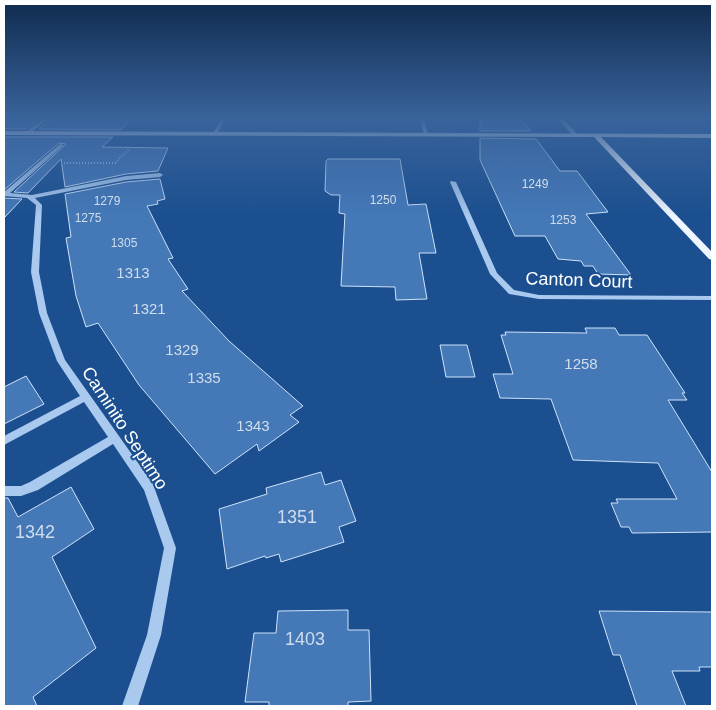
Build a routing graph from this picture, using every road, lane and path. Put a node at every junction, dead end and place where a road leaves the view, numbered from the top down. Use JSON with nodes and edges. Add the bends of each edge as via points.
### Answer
{"nodes":[{"id":1,"x":57,"y":150,"type":"edge"},
{"id":2,"x":609,"y":150,"type":"edge"},
{"id":3,"x":116,"y":163,"type":"dead end"},
{"id":4,"x":40,"y":164,"type":"junction"},
{"id":5,"x":160,"y":175,"type":"dead end"},
{"id":6,"x":453,"y":182,"type":"dead end"},
{"id":7,"x":4,"y":194,"type":"edge"},
{"id":8,"x":32,"y":197,"type":"junction"},
{"id":9,"x":712,"y":258,"type":"edge"},
{"id":10,"x":712,"y":298,"type":"edge"},
{"id":11,"x":86,"y":397,"type":"junction"},
{"id":12,"x":114,"y":438,"type":"junction"},
{"id":13,"x":4,"y":441,"type":"edge"},
{"id":14,"x":4,"y":491,"type":"edge"},
{"id":15,"x":130,"y":706,"type":"edge"}],
"edges":[{"from":1,"to":4,"type":"street"},
{"from":2,"to":9,"type":"main road"},
{"from":3,"to":4,"type":"path"},
{"from":4,"to":7,"type":"street"},
{"from":5,"to":8,"type":"street","via":[[126,178]]},
{"from":6,"to":10,"type":"street","name":"Canton Court","via":[[494,274],[512,292],[539,297]]},
{"from":7,"to":8,"type":"street"},
{"from":8,"to":11,"type":"street","name":"Caminito Septimo","via":[[39,205],[34,272],[43,313],[61,361]]},
{"from":11,"to":12,"type":"street","name":"Caminito Septimo"},
{"from":11,"to":13,"type":"street"},
{"from":12,"to":14,"type":"street","via":[[34,486]]},
{"from":12,"to":15,"type":"street","name":"Caminito Septimo","via":[[148,488],[170,548],[154,635]]}]}
